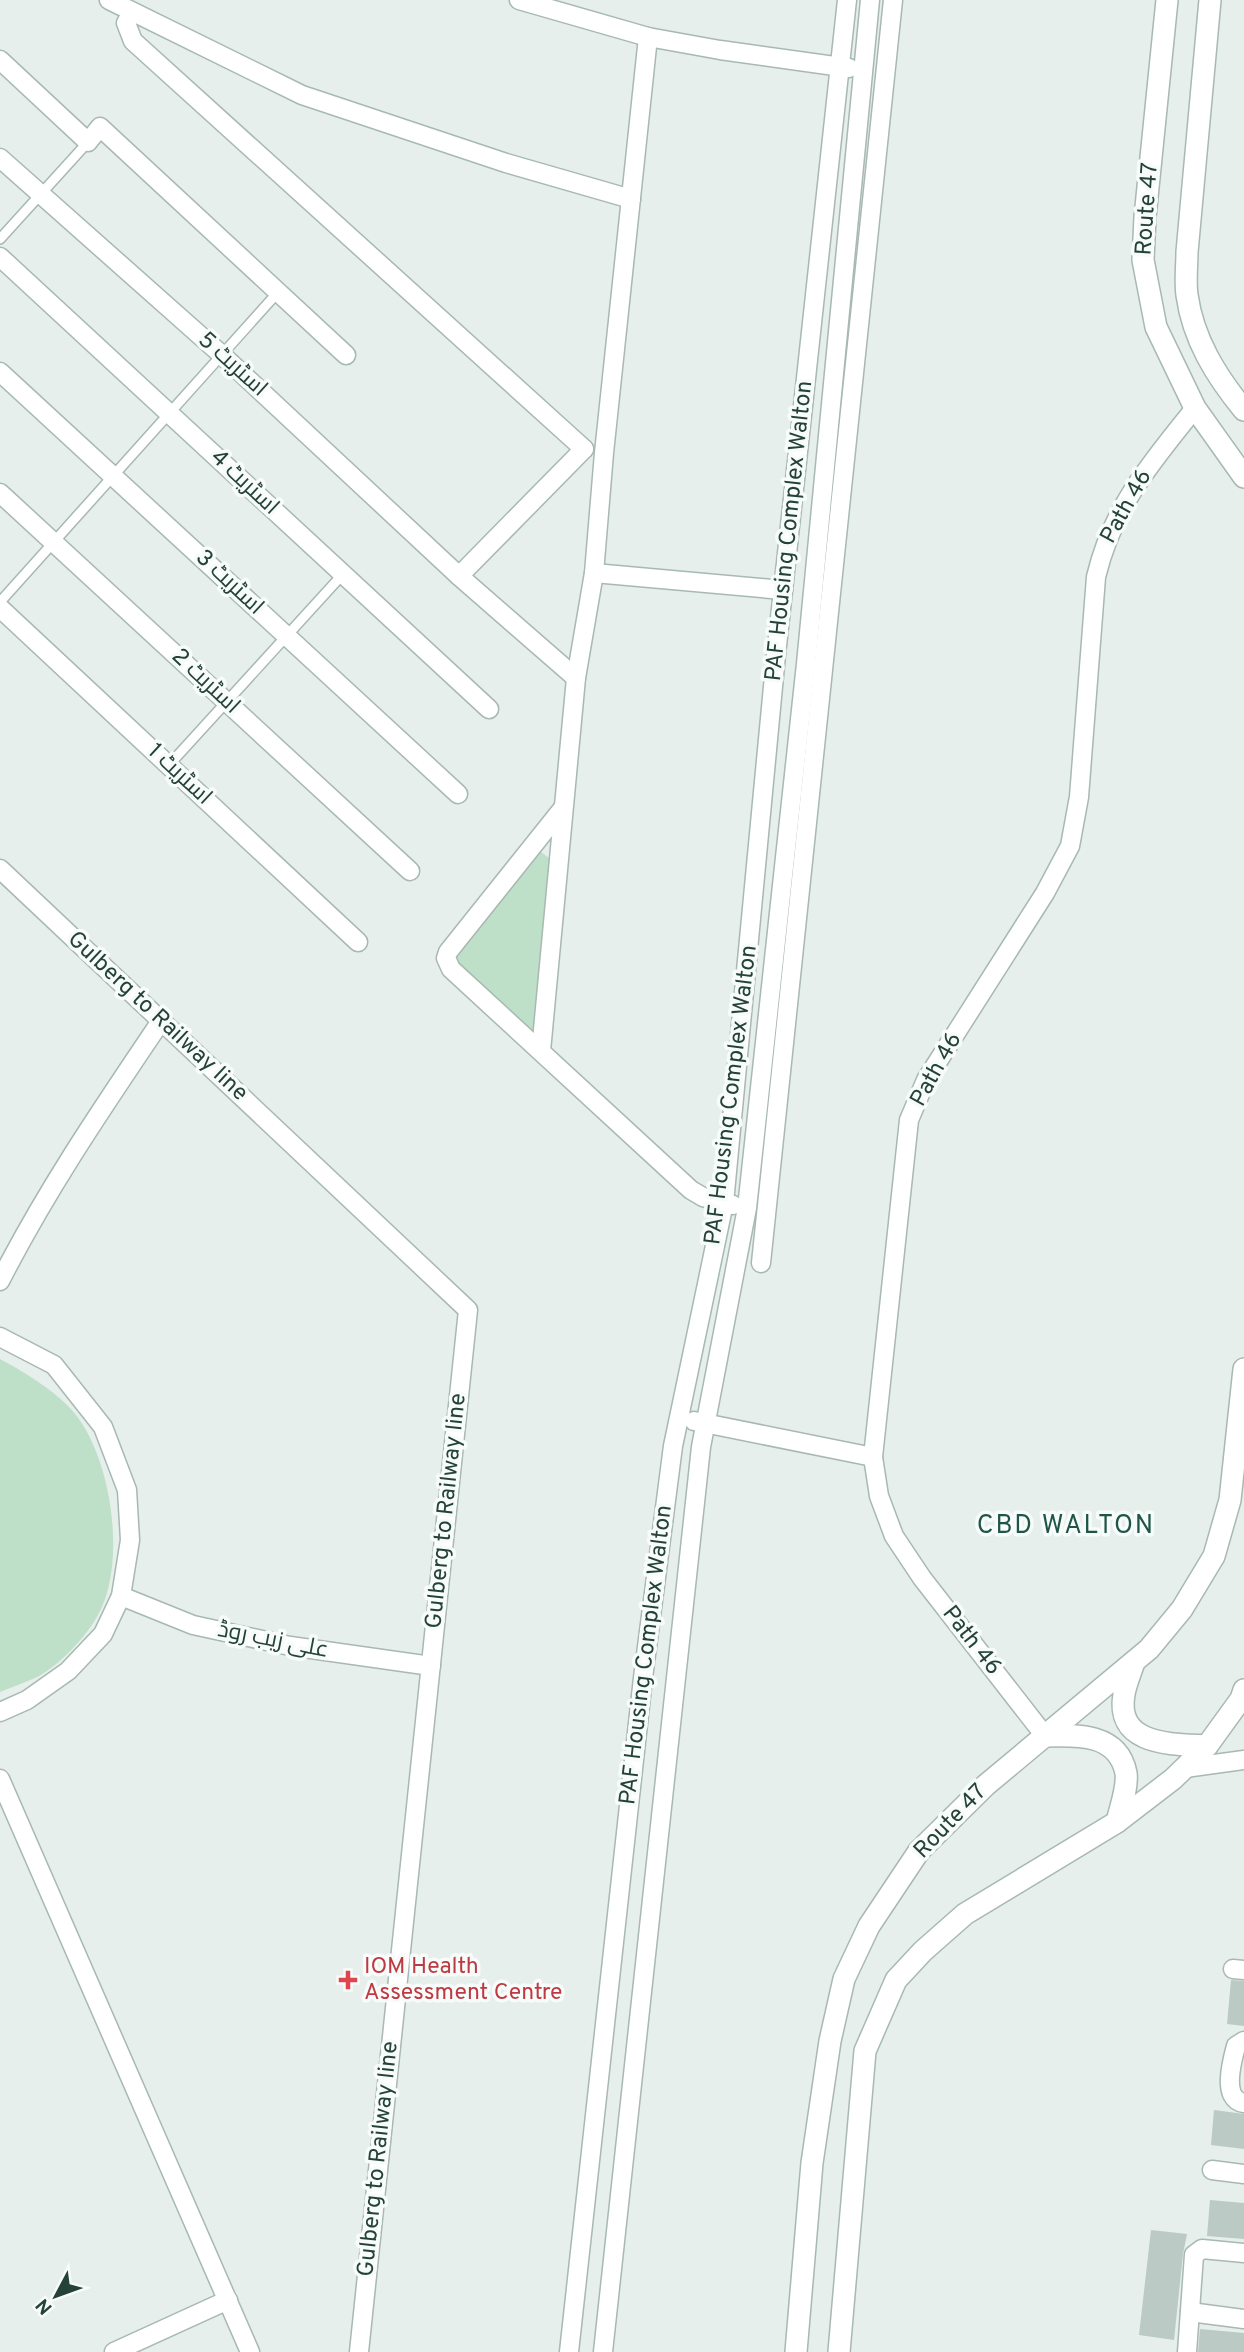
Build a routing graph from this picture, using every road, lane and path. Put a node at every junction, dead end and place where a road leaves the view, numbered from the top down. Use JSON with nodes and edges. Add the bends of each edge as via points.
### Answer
{"nodes":[{"id":1,"x":109,"y":0,"type":"edge"},
{"id":2,"x":519,"y":0,"type":"edge"},
{"id":3,"x":847,"y":0,"type":"edge"},
{"id":4,"x":870,"y":0,"type":"edge"},
{"id":5,"x":893,"y":0,"type":"edge"},
{"id":6,"x":1167,"y":0,"type":"edge"},
{"id":7,"x":1210,"y":0,"type":"edge"},
{"id":8,"x":132,"y":12,"type":"junction"},
{"id":9,"x":648,"y":37,"type":"junction"},
{"id":10,"x":865,"y":44,"type":"junction"},
{"id":11,"x":888,"y":49,"type":"junction"},
{"id":12,"x":0,"y":60,"type":"edge"},
{"id":13,"x":839,"y":67,"type":"junction"},
{"id":14,"x":862,"y":69,"type":"junction"},
{"id":15,"x":88,"y":142,"type":"junction"},
{"id":16,"x":0,"y":158,"type":"edge"},
{"id":17,"x":40,"y":194,"type":"junction"},
{"id":18,"x":631,"y":199,"type":"junction"},
{"id":19,"x":0,"y":239,"type":"edge"},
{"id":20,"x":0,"y":257,"type":"edge"},
{"id":21,"x":279,"y":291,"type":"junction"},
{"id":22,"x":222,"y":355,"type":"junction"},
{"id":23,"x":346,"y":355,"type":"dead end"},
{"id":24,"x":0,"y":372,"type":"edge"},
{"id":25,"x":1195,"y":408,"type":"junction"},
{"id":26,"x":1244,"y":410,"type":"edge"},
{"id":27,"x":169,"y":414,"type":"junction"},
{"id":28,"x":584,"y":449,"type":"junction"},
{"id":29,"x":604,"y":453,"type":"junction"},
{"id":30,"x":113,"y":476,"type":"junction"},
{"id":31,"x":1244,"y":477,"type":"edge"},
{"id":32,"x":0,"y":493,"type":"edge"},
{"id":33,"x":54,"y":542,"type":"junction"},
{"id":34,"x":594,"y":573,"type":"junction"},
{"id":35,"x":343,"y":574,"type":"junction"},
{"id":36,"x":459,"y":576,"type":"junction"},
{"id":37,"x":783,"y":590,"type":"junction"},
{"id":38,"x":0,"y":602,"type":"edge"},
{"id":39,"x":0,"y":608,"type":"edge"},
{"id":40,"x":286,"y":636,"type":"junction"},
{"id":41,"x":576,"y":678,"type":"junction"},
{"id":42,"x":226,"y":702,"type":"junction"},
{"id":43,"x":489,"y":709,"type":"dead end"},
{"id":44,"x":169,"y":765,"type":"junction"},
{"id":45,"x":458,"y":794,"type":"dead end"},
{"id":46,"x":563,"y":808,"type":"junction"},
{"id":47,"x":0,"y":869,"type":"edge"},
{"id":48,"x":410,"y":872,"type":"dead end"},
{"id":49,"x":358,"y":942,"type":"dead end"},
{"id":50,"x":161,"y":1021,"type":"junction"},
{"id":51,"x":541,"y":1051,"type":"junction"},
{"id":52,"x":724,"y":1203,"type":"junction"},
{"id":53,"x":747,"y":1208,"type":"junction"},
{"id":54,"x":767,"y":1209,"type":"junction"},
{"id":55,"x":761,"y":1263,"type":"dead end"},
{"id":56,"x":0,"y":1281,"type":"edge"},
{"id":57,"x":0,"y":1337,"type":"edge"},
{"id":58,"x":1244,"y":1369,"type":"edge"},
{"id":59,"x":679,"y":1416,"type":"junction"},
{"id":60,"x":706,"y":1424,"type":"junction"},
{"id":61,"x":873,"y":1457,"type":"junction"},
{"id":62,"x":121,"y":1596,"type":"junction"},
{"id":63,"x":1134,"y":1662,"type":"junction"},
{"id":64,"x":431,"y":1666,"type":"junction"},
{"id":65,"x":1244,"y":1690,"type":"edge"},
{"id":66,"x":0,"y":1712,"type":"edge"},
{"id":67,"x":1045,"y":1736,"type":"junction"},
{"id":68,"x":1208,"y":1746,"type":"junction"},
{"id":69,"x":1244,"y":1760,"type":"edge"},
{"id":70,"x":1185,"y":1768,"type":"junction"},
{"id":71,"x":0,"y":1779,"type":"edge"},
{"id":72,"x":1117,"y":1822,"type":"junction"},
{"id":73,"x":1244,"y":2041,"type":"edge"},
{"id":74,"x":1244,"y":2104,"type":"edge"},
{"id":75,"x":1212,"y":2170,"type":"dead end"},
{"id":76,"x":1244,"y":2174,"type":"edge"},
{"id":77,"x":1244,"y":2253,"type":"edge"},
{"id":78,"x":228,"y":2300,"type":"junction"},
{"id":79,"x":1190,"y":2312,"type":"junction"},
{"id":80,"x":1244,"y":2319,"type":"edge"},
{"id":81,"x":114,"y":2352,"type":"edge"},
{"id":82,"x":250,"y":2352,"type":"edge"},
{"id":83,"x":359,"y":2352,"type":"edge"},
{"id":84,"x":569,"y":2352,"type":"edge"},
{"id":85,"x":603,"y":2352,"type":"edge"},
{"id":86,"x":796,"y":2352,"type":"edge"},
{"id":87,"x":839,"y":2352,"type":"edge"},
{"id":88,"x":1187,"y":2352,"type":"edge"}],
"edges":[{"from":1,"to":8,"type":"street"},
{"from":2,"to":9,"type":"street"},
{"from":3,"to":13,"type":"street","name":"PAF Housing Complex Walton"},
{"from":4,"to":10,"type":"street","name":"PAF Housing Complex Walton"},
{"from":5,"to":11,"type":"street"},
{"from":6,"to":25,"type":"street","name":"Route 47","via":[[1143,260],[1156,327]]},
{"from":7,"to":26,"type":"street","name":"Route 47","via":[[1186,293],[1195,331],[1215,370]]},
{"from":8,"to":18,"type":"street","via":[[302,95]]},
{"from":8,"to":28,"type":"street","via":[[125,23],[132,41]]},
{"from":9,"to":13,"type":"street"},
{"from":9,"to":18,"type":"street"},
{"from":10,"to":11,"type":"street"},
{"from":10,"to":14,"type":"street","name":"PAF Housing Complex Walton"},
{"from":11,"to":54,"type":"street"},
{"from":12,"to":15,"type":"street"},
{"from":13,"to":14,"type":"street"},
{"from":13,"to":37,"type":"street","name":"PAF Housing Complex Walton"},
{"from":14,"to":53,"type":"street","name":"PAF Housing Complex Walton","via":[[806,664]]},
{"from":15,"to":17,"type":"lane"},
{"from":15,"to":21,"type":"street","via":[[100,127]]},
{"from":16,"to":17,"type":"street","name":"اسٹریٹ 5"},
{"from":17,"to":19,"type":"lane"},
{"from":17,"to":22,"type":"street","name":"اسٹریٹ 5"},
{"from":18,"to":29,"type":"street"},
{"from":20,"to":27,"type":"street","name":"اسٹریٹ 4"},
{"from":21,"to":22,"type":"lane"},
{"from":21,"to":23,"type":"street"},
{"from":22,"to":27,"type":"lane"},
{"from":22,"to":36,"type":"street","name":"اسٹریٹ 5"},
{"from":24,"to":30,"type":"street","name":"اسٹریٹ 3"},
{"from":25,"to":31,"type":"street","name":"Route 47"},
{"from":25,"to":61,"type":"street","name":"Path 46","via":[[1143,473],[1103,547],[1096,577],[1079,797],[1070,846],[926,1080],[909,1120]]},
{"from":27,"to":30,"type":"lane"},
{"from":27,"to":35,"type":"street","name":"اسٹریٹ 4"},
{"from":28,"to":29,"type":"street"},
{"from":28,"to":36,"type":"street"},
{"from":29,"to":34,"type":"street"},
{"from":30,"to":33,"type":"lane"},
{"from":30,"to":40,"type":"street","name":"اسٹریٹ 3"},
{"from":32,"to":33,"type":"street","name":"اسٹریٹ 2"},
{"from":33,"to":38,"type":"lane"},
{"from":33,"to":42,"type":"street","name":"اسٹریٹ 2"},
{"from":34,"to":37,"type":"street"},
{"from":34,"to":41,"type":"street"},
{"from":35,"to":40,"type":"lane"},
{"from":35,"to":43,"type":"street","name":"اسٹریٹ 4"},
{"from":36,"to":41,"type":"street","name":"اسٹریٹ 5"},
{"from":37,"to":52,"type":"street","name":"PAF Housing Complex Walton"},
{"from":39,"to":44,"type":"street","name":"اسٹریٹ 1"},
{"from":40,"to":42,"type":"lane"},
{"from":40,"to":45,"type":"street","name":"اسٹریٹ 3"},
{"from":41,"to":46,"type":"street"},
{"from":42,"to":44,"type":"lane"},
{"from":42,"to":48,"type":"street","name":"اسٹریٹ 2"},
{"from":44,"to":49,"type":"street","name":"اسٹریٹ 1"},
{"from":46,"to":51,"type":"street"},
{"from":46,"to":51,"type":"street","via":[[446,958],[451,969]]},
{"from":47,"to":50,"type":"street","name":"Gulberg to Railway line"},
{"from":50,"to":56,"type":"street","via":[[71,1155]]},
{"from":50,"to":64,"type":"street","name":"Gulberg to Railway line","via":[[468,1310]]},
{"from":51,"to":52,"type":"street","via":[[691,1190]]},
{"from":52,"to":53,"type":"street"},
{"from":52,"to":59,"type":"street","name":"PAF Housing Complex Walton"},
{"from":53,"to":54,"type":"street"},
{"from":53,"to":60,"type":"street","name":"PAF Housing Complex Walton"},
{"from":54,"to":55,"type":"street"},
{"from":57,"to":62,"type":"street","via":[[54,1365],[103,1427],[127,1490],[130,1540]]},
{"from":58,"to":63,"type":"street","name":"Route 47","via":[[1230,1500],[1214,1556],[1182,1609]]},
{"from":59,"to":60,"type":"street"},
{"from":59,"to":84,"type":"street","name":"PAF Housing Complex Walton","via":[[643,1678]]},
{"from":60,"to":61,"type":"street"},
{"from":60,"to":85,"type":"street","name":"PAF Housing Complex Walton"},
{"from":61,"to":67,"type":"street","name":"Path 46","via":[[879,1496],[894,1536]]},
{"from":62,"to":64,"type":"street","name":"علی زیب روڈ","via":[[193,1625],[290,1646]]},
{"from":62,"to":66,"type":"street","via":[[103,1634],[68,1671],[27,1700]]},
{"from":63,"to":67,"type":"street","name":"Route 47"},
{"from":63,"to":68,"type":"street","via":[[1124,1694],[1132,1730],[1165,1744]]},
{"from":64,"to":83,"type":"street","name":"Gulberg to Railway line"},
{"from":65,"to":68,"type":"street"},
{"from":67,"to":72,"type":"street","via":[[1080,1735],[1100,1740],[1117,1752],[1126,1774]]},
{"from":67,"to":86,"type":"street","name":"Route 47","via":[[986,1785],[919,1851],[869,1926],[844,1979],[812,2163]]},
{"from":68,"to":70,"type":"street"},
{"from":69,"to":70,"type":"street"},
{"from":70,"to":72,"type":"street"},
{"from":71,"to":78,"type":"street"},
{"from":72,"to":87,"type":"street","via":[[965,1914],[896,1980],[865,2051]]},
{"from":73,"to":74,"type":"street","via":[[1236,2046],[1229,2071],[1232,2096]]},
{"from":75,"to":76,"type":"street"},
{"from":77,"to":79,"type":"street","via":[[1198,2250]]},
{"from":78,"to":81,"type":"street"},
{"from":78,"to":82,"type":"street"},
{"from":79,"to":80,"type":"street"},
{"from":79,"to":88,"type":"street"}]}
